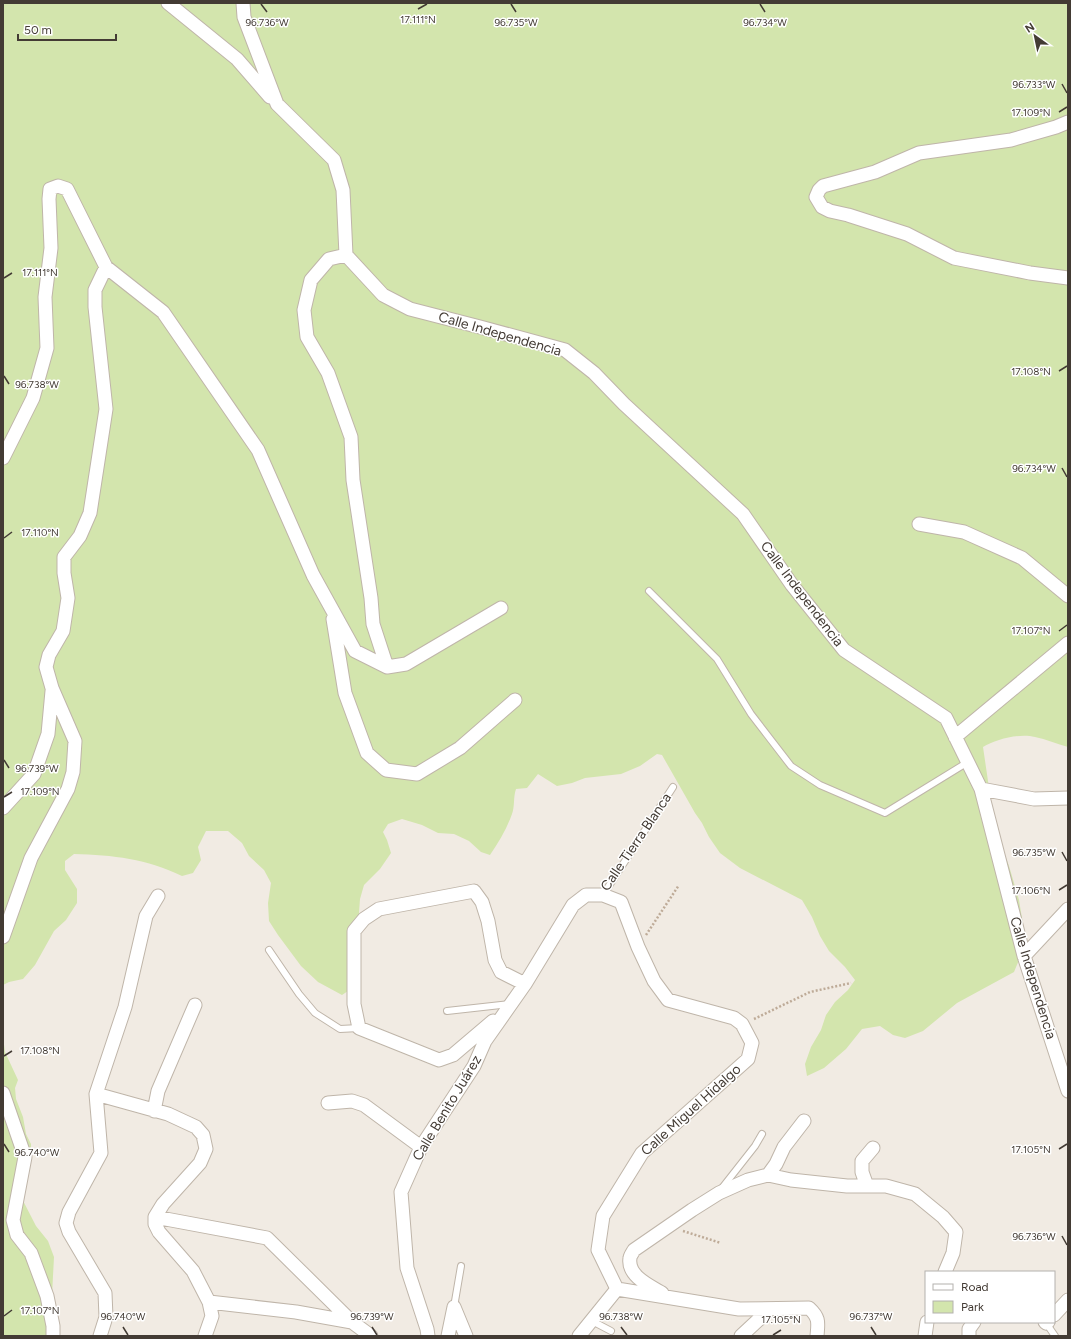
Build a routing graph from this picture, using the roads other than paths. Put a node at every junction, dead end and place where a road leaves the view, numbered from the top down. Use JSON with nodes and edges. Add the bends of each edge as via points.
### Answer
{"nodes":[{"id":1,"x":168,"y":3,"type":"edge"},
{"id":2,"x":244,"y":3,"type":"edge"},
{"id":3,"x":277,"y":104,"type":"junction"},
{"id":4,"x":1068,"y":122,"type":"edge"},
{"id":5,"x":346,"y":255,"type":"junction"},
{"id":6,"x":106,"y":267,"type":"junction"},
{"id":7,"x":1068,"y":278,"type":"edge"},
{"id":8,"x":3,"y":458,"type":"edge"},
{"id":9,"x":919,"y":524,"type":"dead end"},
{"id":10,"x":649,"y":591,"type":"dead end"},
{"id":11,"x":1068,"y":596,"type":"edge"},
{"id":12,"x":501,"y":608,"type":"dead end"},
{"id":13,"x":332,"y":609,"type":"junction"},
{"id":14,"x":1068,"y":643,"type":"edge"},
{"id":15,"x":387,"y":667,"type":"junction"},
{"id":16,"x":52,"y":688,"type":"junction"},
{"id":17,"x":515,"y":700,"type":"dead end"},
{"id":18,"x":955,"y":737,"type":"junction"},
{"id":19,"x":968,"y":762,"type":"junction"},
{"id":20,"x":673,"y":787,"type":"dead end"},
{"id":21,"x":982,"y":789,"type":"junction"},
{"id":22,"x":1068,"y":798,"type":"edge"},
{"id":23,"x":3,"y":808,"type":"edge"},
{"id":24,"x":603,"y":895,"type":"junction"},
{"id":25,"x":158,"y":896,"type":"dead end"},
{"id":26,"x":1068,"y":908,"type":"edge"},
{"id":27,"x":8,"y":914,"type":"edge"},
{"id":28,"x":3,"y":937,"type":"edge"},
{"id":29,"x":269,"y":950,"type":"dead end"},
{"id":30,"x":1024,"y":956,"type":"junction"},
{"id":31,"x":525,"y":984,"type":"junction"},
{"id":32,"x":195,"y":1005,"type":"dead end"},
{"id":33,"x":510,"y":1006,"type":"junction"},
{"id":34,"x":447,"y":1011,"type":"dead end"},
{"id":35,"x":359,"y":1028,"type":"junction"},
{"id":36,"x":1068,"y":1091,"type":"edge"},
{"id":37,"x":3,"y":1093,"type":"edge"},
{"id":38,"x":96,"y":1094,"type":"junction"},
{"id":39,"x":328,"y":1103,"type":"dead end"},
{"id":40,"x":154,"y":1111,"type":"junction"},
{"id":41,"x":804,"y":1121,"type":"dead end"},
{"id":42,"x":762,"y":1134,"type":"dead end"},
{"id":43,"x":421,"y":1147,"type":"junction"},
{"id":44,"x":873,"y":1148,"type":"dead end"},
{"id":45,"x":768,"y":1175,"type":"junction"},
{"id":46,"x":867,"y":1186,"type":"junction"},
{"id":47,"x":719,"y":1193,"type":"junction"},
{"id":48,"x":155,"y":1217,"type":"junction"},
{"id":49,"x":462,"y":1266,"type":"dead end"},
{"id":50,"x":945,"y":1271,"type":"edge"},
{"id":51,"x":617,"y":1289,"type":"junction"},
{"id":52,"x":670,"y":1298,"type":"junction"},
{"id":53,"x":1068,"y":1300,"type":"edge"},
{"id":54,"x":209,"y":1302,"type":"junction"},
{"id":55,"x":454,"y":1307,"type":"junction"},
{"id":56,"x":770,"y":1309,"type":"junction"},
{"id":57,"x":1055,"y":1314,"type":"edge"},
{"id":58,"x":592,"y":1321,"type":"junction"},
{"id":59,"x":352,"y":1322,"type":"junction"},
{"id":60,"x":927,"y":1323,"type":"edge"},
{"id":61,"x":973,"y":1323,"type":"edge"},
{"id":62,"x":1049,"y":1323,"type":"edge"},
{"id":63,"x":611,"y":1331,"type":"dead end"},
{"id":64,"x":53,"y":1336,"type":"edge"},
{"id":65,"x":100,"y":1336,"type":"edge"},
{"id":66,"x":205,"y":1336,"type":"edge"},
{"id":67,"x":371,"y":1336,"type":"edge"},
{"id":68,"x":428,"y":1336,"type":"edge"},
{"id":69,"x":448,"y":1336,"type":"edge"},
{"id":70,"x":466,"y":1336,"type":"edge"},
{"id":71,"x":579,"y":1336,"type":"edge"},
{"id":72,"x":741,"y":1336,"type":"edge"},
{"id":73,"x":817,"y":1336,"type":"edge"},
{"id":74,"x":925,"y":1336,"type":"edge"},
{"id":75,"x":969,"y":1336,"type":"edge"},
{"id":76,"x":1055,"y":1336,"type":"edge"}],
"edges":[{"from":1,"to":3,"type":"street","via":[[237,59]]},
{"from":2,"to":3,"type":"street","via":[[244,17]]},
{"from":3,"to":5,"type":"street","via":[[334,160],[343,190]]},
{"from":4,"to":7,"type":"street","via":[[1011,140],[920,153],[875,172],[823,186],[816,197],[822,207],[830,212],[848,215],[907,234],[954,258]]},
{"from":5,"to":15,"type":"street","via":[[329,259],[311,280],[304,310],[307,337],[328,373],[351,437],[353,480],[373,624]]},
{"from":5,"to":18,"type":"street","name":"Calle Independencia","via":[[383,295],[410,310],[565,350],[594,373],[743,514],[792,586],[844,650],[946,718]]},
{"from":6,"to":8,"type":"street","via":[[67,189],[58,186],[50,189],[51,248],[45,297],[47,348],[33,398]]},
{"from":6,"to":13,"type":"street","via":[[163,312],[258,450],[313,575]]},
{"from":6,"to":16,"type":"street","via":[[95,290],[95,307],[106,409],[90,513],[80,536],[64,557],[68,598],[63,631],[49,655],[46,667]]},
{"from":9,"to":11,"type":"street","via":[[964,532],[1022,558]]},
{"from":10,"to":19,"type":"lane","via":[[717,660],[751,714],[790,766],[820,785],[885,813]]},
{"from":12,"to":15,"type":"street","via":[[406,664]]},
{"from":13,"to":15,"type":"street","via":[[355,651]]},
{"from":13,"to":17,"type":"street","via":[[346,693],[367,753],[386,770],[417,774],[460,748]]},
{"from":14,"to":18,"type":"street"},
{"from":16,"to":23,"type":"street","via":[[48,734],[34,774]]},
{"from":16,"to":27,"type":"street","via":[[74,741],[73,772],[68,790],[31,858]]},
{"from":18,"to":19,"type":"street","name":"Calle Independencia"},
{"from":19,"to":21,"type":"street","name":"Calle Independencia"},
{"from":20,"to":24,"type":"lane","name":"Calle Tierra Blanca"},
{"from":21,"to":22,"type":"street","via":[[1034,799]]},
{"from":21,"to":30,"type":"street","name":"Calle Independencia"},
{"from":24,"to":31,"type":"street","name":"Calle Tierra Blanca","via":[[586,895],[573,905]]},
{"from":24,"to":51,"type":"street","name":"Calle Miguel Hidalgo","via":[[621,902],[654,982],[668,1000],[734,1018],[742,1024],[752,1043],[748,1059],[642,1154],[603,1216],[598,1250]]},
{"from":25,"to":38,"type":"street","via":[[146,916],[125,1007]]},
{"from":26,"to":30,"type":"street"},
{"from":27,"to":28,"type":"street"},
{"from":29,"to":35,"type":"lane","via":[[315,1014],[340,1029]]},
{"from":30,"to":36,"type":"street","name":"Calle Independencia"},
{"from":31,"to":33,"type":"street","name":"Calle Tierra Blanca"},
{"from":31,"to":35,"type":"street","via":[[501,972],[495,960],[482,902],[474,891],[379,909],[364,919],[354,931],[354,1004]]},
{"from":32,"to":40,"type":"street","via":[[158,1091]]},
{"from":33,"to":34,"type":"lane"},
{"from":33,"to":35,"type":"street","via":[[453,1055],[439,1060]]},
{"from":33,"to":43,"type":"street","name":"Calle Benito Juárez","via":[[485,1041],[474,1066]]},
{"from":37,"to":64,"type":"street","via":[[25,1157],[13,1220],[17,1235],[31,1253],[48,1296]]},
{"from":38,"to":40,"type":"street"},
{"from":38,"to":65,"type":"street","via":[[101,1153],[69,1212],[66,1223],[68,1232],[105,1293],[106,1317]]},
{"from":39,"to":43,"type":"street","via":[[352,1101],[364,1105]]},
{"from":40,"to":48,"type":"street","via":[[168,1114],[196,1127],[203,1135],[206,1149],[200,1163],[163,1204]]},
{"from":41,"to":45,"type":"street","via":[[784,1147]]},
{"from":42,"to":47,"type":"lane"},
{"from":43,"to":68,"type":"street","name":"Calle Benito Juárez","via":[[401,1192],[407,1268]]},
{"from":44,"to":46,"type":"street","via":[[862,1161],[862,1172]]},
{"from":45,"to":46,"type":"street","via":[[791,1180]]},
{"from":45,"to":47,"type":"street","via":[[748,1180]]},
{"from":46,"to":50,"type":"street","via":[[886,1186],[915,1194],[943,1217],[956,1232],[953,1253]]},
{"from":47,"to":52,"type":"street","via":[[634,1250],[630,1258],[631,1268],[639,1279]]},
{"from":48,"to":54,"type":"street","via":[[159,1232],[193,1271]]},
{"from":48,"to":59,"type":"street","via":[[267,1238]]},
{"from":49,"to":55,"type":"lane"},
{"from":51,"to":52,"type":"street"},
{"from":51,"to":58,"type":"street"},
{"from":52,"to":56,"type":"street","via":[[739,1309]]},
{"from":53,"to":57,"type":"street"},
{"from":54,"to":59,"type":"street","via":[[296,1312]]},
{"from":54,"to":66,"type":"street","via":[[212,1316]]},
{"from":55,"to":69,"type":"street"},
{"from":55,"to":70,"type":"street"},
{"from":56,"to":72,"type":"street"},
{"from":56,"to":73,"type":"street","via":[[809,1308],[818,1322]]},
{"from":58,"to":63,"type":"lane"},
{"from":58,"to":71,"type":"street"},
{"from":59,"to":67,"type":"street"},
{"from":60,"to":74,"type":"street"},
{"from":61,"to":75,"type":"street","via":[[969,1329]]},
{"from":62,"to":76,"type":"lane"}]}
